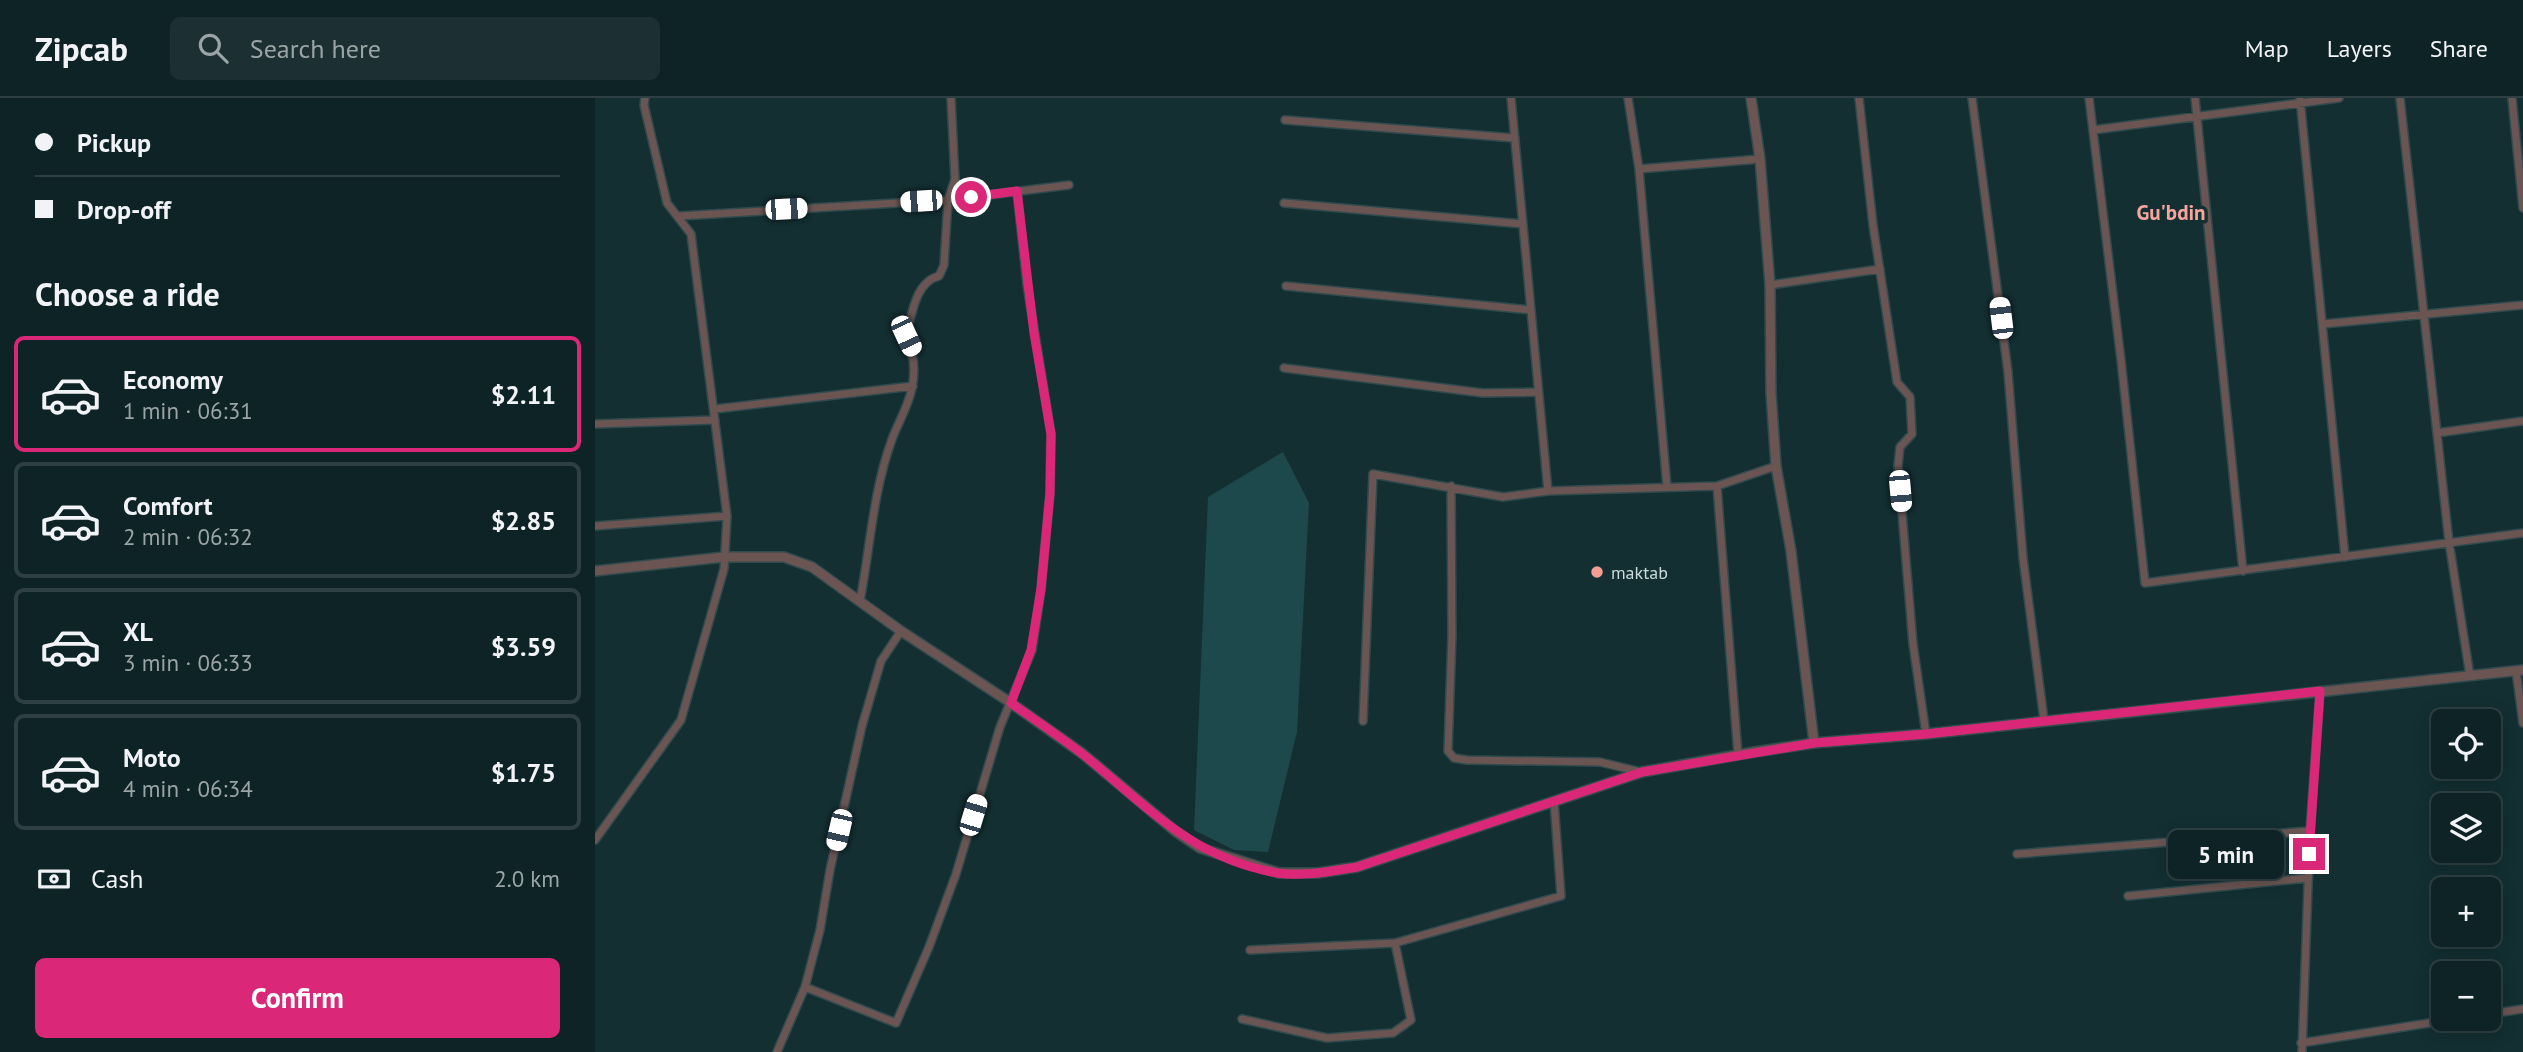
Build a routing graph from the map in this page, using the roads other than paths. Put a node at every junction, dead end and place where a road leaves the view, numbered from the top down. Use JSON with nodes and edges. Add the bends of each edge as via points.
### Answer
{"nodes":[{"id":1,"x":645,"y":98,"type":"edge"},
{"id":2,"x":951,"y":98,"type":"edge"},
{"id":3,"x":1511,"y":98,"type":"edge"},
{"id":4,"x":1627,"y":98,"type":"edge"},
{"id":5,"x":1751,"y":98,"type":"edge"},
{"id":6,"x":1859,"y":98,"type":"edge"},
{"id":7,"x":1972,"y":98,"type":"edge"},
{"id":8,"x":2089,"y":98,"type":"edge"},
{"id":9,"x":2195,"y":98,"type":"edge"},
{"id":10,"x":2339,"y":98,"type":"edge"},
{"id":11,"x":2400,"y":98,"type":"edge"},
{"id":12,"x":2512,"y":98,"type":"edge"},
{"id":13,"x":2301,"y":100,"type":"edge"},
{"id":14,"x":2197,"y":117,"type":"junction"},
{"id":15,"x":1285,"y":120,"type":"dead end"},
{"id":16,"x":2093,"y":130,"type":"junction"},
{"id":17,"x":1515,"y":138,"type":"junction"},
{"id":18,"x":1761,"y":159,"type":"junction"},
{"id":19,"x":1640,"y":169,"type":"junction"},
{"id":20,"x":1069,"y":185,"type":"dead end"},
{"id":21,"x":1017,"y":191,"type":"junction"},
{"id":22,"x":948,"y":200,"type":"junction"},
{"id":23,"x":1284,"y":203,"type":"dead end"},
{"id":24,"x":2523,"y":208,"type":"edge"},
{"id":25,"x":679,"y":216,"type":"junction"},
{"id":26,"x":1523,"y":224,"type":"junction"},
{"id":27,"x":1880,"y":270,"type":"junction"},
{"id":28,"x":1770,"y":285,"type":"junction"},
{"id":29,"x":1286,"y":286,"type":"dead end"},
{"id":30,"x":2523,"y":305,"type":"edge"},
{"id":31,"x":1531,"y":310,"type":"junction"},
{"id":32,"x":2424,"y":314,"type":"junction"},
{"id":33,"x":2323,"y":324,"type":"junction"},
{"id":34,"x":1284,"y":368,"type":"dead end"},
{"id":35,"x":913,"y":386,"type":"junction"},
{"id":36,"x":1538,"y":392,"type":"junction"},
{"id":37,"x":715,"y":409,"type":"junction"},
{"id":38,"x":715,"y":420,"type":"junction"},
{"id":39,"x":2523,"y":421,"type":"edge"},
{"id":40,"x":595,"y":424,"type":"edge"},
{"id":41,"x":2437,"y":433,"type":"junction"},
{"id":42,"x":1776,"y":466,"type":"junction"},
{"id":43,"x":1451,"y":486,"type":"junction"},
{"id":44,"x":1717,"y":486,"type":"junction"},
{"id":45,"x":1667,"y":487,"type":"junction"},
{"id":46,"x":1548,"y":491,"type":"junction"},
{"id":47,"x":727,"y":516,"type":"junction"},
{"id":48,"x":595,"y":526,"type":"edge"},
{"id":49,"x":2523,"y":533,"type":"edge"},
{"id":50,"x":2449,"y":542,"type":"junction"},
{"id":51,"x":724,"y":557,"type":"junction"},
{"id":52,"x":2345,"y":557,"type":"junction"},
{"id":53,"x":595,"y":571,"type":"edge"},
{"id":54,"x":2243,"y":571,"type":"junction"},
{"id":55,"x":860,"y":601,"type":"junction"},
{"id":56,"x":901,"y":631,"type":"junction"},
{"id":57,"x":2519,"y":670,"type":"edge"},
{"id":58,"x":2470,"y":676,"type":"junction"},
{"id":59,"x":2320,"y":691,"type":"junction"},
{"id":60,"x":1011,"y":703,"type":"junction"},
{"id":61,"x":2044,"y":720,"type":"junction"},
{"id":62,"x":1363,"y":721,"type":"dead end"},
{"id":63,"x":2523,"y":723,"type":"edge"},
{"id":64,"x":1926,"y":734,"type":"junction"},
{"id":65,"x":1814,"y":743,"type":"junction"},
{"id":66,"x":1738,"y":755,"type":"junction"},
{"id":67,"x":1642,"y":772,"type":"junction"},
{"id":68,"x":1554,"y":802,"type":"junction"},
{"id":69,"x":2310,"y":831,"type":"junction"},
{"id":70,"x":595,"y":840,"type":"edge"},
{"id":71,"x":2017,"y":854,"type":"dead end"},
{"id":72,"x":2308,"y":878,"type":"junction"},
{"id":73,"x":2127,"y":896,"type":"dead end"},
{"id":74,"x":1395,"y":943,"type":"junction"},
{"id":75,"x":1250,"y":950,"type":"dead end"},
{"id":76,"x":805,"y":987,"type":"junction"},
{"id":77,"x":2523,"y":1009,"type":"edge"},
{"id":78,"x":2501,"y":1012,"type":"edge"},
{"id":79,"x":1243,"y":1019,"type":"dead end"},
{"id":80,"x":2431,"y":1024,"type":"edge"},
{"id":81,"x":2301,"y":1048,"type":"edge"},
{"id":82,"x":777,"y":1052,"type":"edge"}],
"edges":[{"from":1,"to":25,"type":"street","via":[[667,203]]},
{"from":2,"to":22,"type":"street","via":[[955,179]]},
{"from":3,"to":17,"type":"street"},
{"from":4,"to":19,"type":"street"},
{"from":5,"to":18,"type":"street"},
{"from":6,"to":27,"type":"street"},
{"from":7,"to":61,"type":"street","via":[[2008,372],[2023,558]]},
{"from":8,"to":16,"type":"street"},
{"from":9,"to":14,"type":"street"},
{"from":10,"to":13,"type":"street"},
{"from":11,"to":32,"type":"street"},
{"from":12,"to":24,"type":"street"},
{"from":13,"to":14,"type":"street"},
{"from":13,"to":33,"type":"street"},
{"from":14,"to":16,"type":"street"},
{"from":14,"to":54,"type":"street"},
{"from":15,"to":17,"type":"street"},
{"from":16,"to":54,"type":"street","via":[[2145,583]]},
{"from":17,"to":26,"type":"street"},
{"from":18,"to":19,"type":"street"},
{"from":18,"to":28,"type":"street"},
{"from":19,"to":45,"type":"street"},
{"from":20,"to":21,"type":"street"},
{"from":21,"to":22,"type":"street"},
{"from":21,"to":60,"type":"street","via":[[1051,434],[1041,589],[1031,650]]},
{"from":22,"to":25,"type":"street"},
{"from":22,"to":35,"type":"street","via":[[944,265],[939,276],[929,279],[920,290],[906,336],[914,354]]},
{"from":23,"to":26,"type":"street"},
{"from":25,"to":37,"type":"street","via":[[691,234]]},
{"from":26,"to":31,"type":"street"},
{"from":27,"to":28,"type":"street"},
{"from":27,"to":64,"type":"street","via":[[1897,382],[1910,397],[1913,434],[1901,447],[1898,465],[1913,645]]},
{"from":28,"to":42,"type":"street"},
{"from":29,"to":31,"type":"street"},
{"from":30,"to":32,"type":"street"},
{"from":31,"to":36,"type":"street"},
{"from":32,"to":33,"type":"street"},
{"from":32,"to":41,"type":"street"},
{"from":33,"to":52,"type":"street"},
{"from":34,"to":36,"type":"street","via":[[1483,393]]},
{"from":35,"to":37,"type":"street"},
{"from":35,"to":55,"type":"street","via":[[891,441],[870,530]]},
{"from":36,"to":46,"type":"street"},
{"from":37,"to":38,"type":"street"},
{"from":38,"to":40,"type":"street"},
{"from":38,"to":47,"type":"street"},
{"from":39,"to":41,"type":"street"},
{"from":41,"to":50,"type":"street"},
{"from":42,"to":44,"type":"street"},
{"from":42,"to":65,"type":"street"},
{"from":43,"to":46,"type":"street","via":[[1503,497]]},
{"from":43,"to":62,"type":"street","via":[[1373,474]]},
{"from":43,"to":67,"type":"street","via":[[1453,635],[1448,751],[1454,758],[1467,760],[1600,762]]},
{"from":44,"to":45,"type":"street"},
{"from":44,"to":66,"type":"street"},
{"from":45,"to":46,"type":"street"},
{"from":47,"to":48,"type":"street"},
{"from":47,"to":51,"type":"street"},
{"from":49,"to":50,"type":"street"},
{"from":50,"to":52,"type":"street"},
{"from":50,"to":58,"type":"street"},
{"from":51,"to":53,"type":"street"},
{"from":51,"to":55,"type":"street","via":[[784,557],[812,567]]},
{"from":51,"to":70,"type":"street","via":[[681,720]]},
{"from":52,"to":54,"type":"street"},
{"from":55,"to":56,"type":"street"},
{"from":56,"to":60,"type":"street"},
{"from":56,"to":76,"type":"street","via":[[881,662],[862,726]]},
{"from":57,"to":58,"type":"street"},
{"from":57,"to":63,"type":"street"},
{"from":58,"to":59,"type":"street"},
{"from":59,"to":61,"type":"street"},
{"from":59,"to":69,"type":"street"},
{"from":60,"to":68,"type":"street","via":[[1200,848],[1279,873],[1357,867]]},
{"from":60,"to":76,"type":"street","via":[[951,886],[896,1023]]},
{"from":61,"to":64,"type":"street"},
{"from":64,"to":65,"type":"street"},
{"from":65,"to":66,"type":"street"},
{"from":66,"to":67,"type":"street"},
{"from":67,"to":68,"type":"street"},
{"from":68,"to":74,"type":"street","via":[[1561,896]]},
{"from":69,"to":71,"type":"street"},
{"from":69,"to":72,"type":"street"},
{"from":72,"to":73,"type":"street"},
{"from":72,"to":81,"type":"street"},
{"from":74,"to":75,"type":"street"},
{"from":74,"to":79,"type":"street","via":[[1411,1020],[1393,1033],[1328,1038]]},
{"from":76,"to":82,"type":"street"},
{"from":77,"to":78,"type":"street"},
{"from":80,"to":81,"type":"street"}]}
